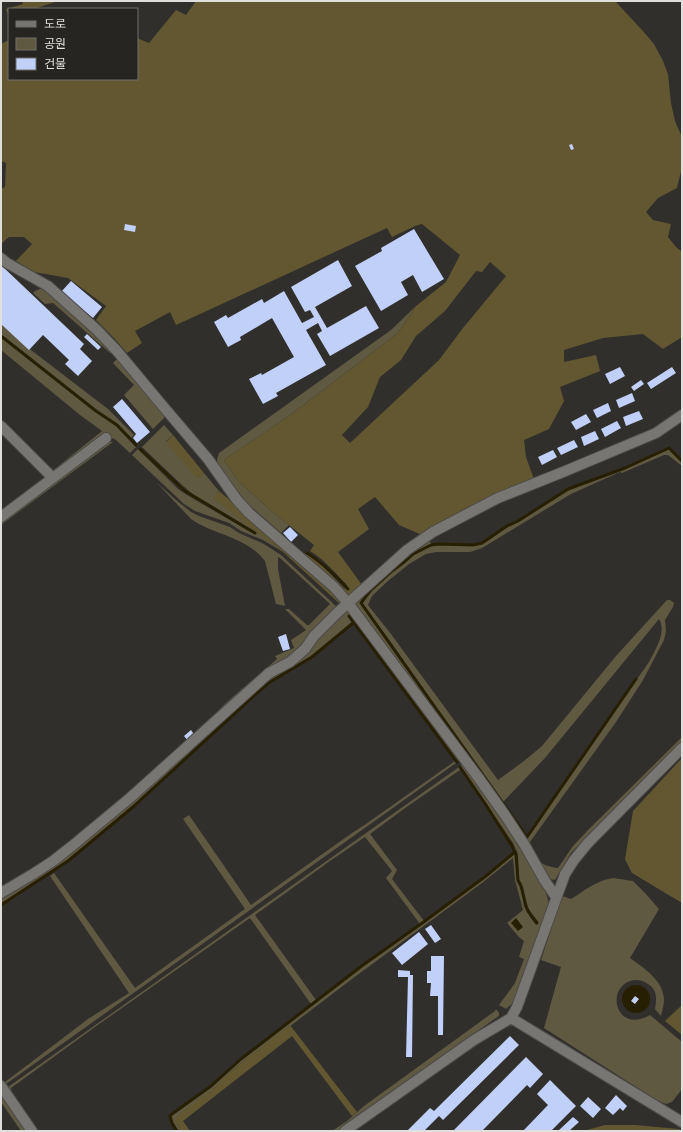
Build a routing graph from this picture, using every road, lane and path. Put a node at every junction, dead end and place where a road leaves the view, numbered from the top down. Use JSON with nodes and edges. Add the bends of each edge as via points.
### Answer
{"nodes":[{"id":1,"x":1,"y":258,"type":"edge"},
{"id":2,"x":682,"y":415,"type":"edge"},
{"id":3,"x":1,"y":426,"type":"edge"},
{"id":4,"x":106,"y":438,"type":"dead end"},
{"id":5,"x":53,"y":478,"type":"junction"},
{"id":6,"x":1,"y":517,"type":"edge"},
{"id":7,"x":348,"y":603,"type":"junction"},
{"id":8,"x":682,"y":748,"type":"edge"},
{"id":9,"x":1,"y":893,"type":"edge"},
{"id":10,"x":556,"y":897,"type":"junction"},
{"id":11,"x":511,"y":1018,"type":"junction"},
{"id":12,"x":1,"y":1086,"type":"edge"},
{"id":13,"x":682,"y":1122,"type":"edge"},
{"id":14,"x":32,"y":1131,"type":"edge"},
{"id":15,"x":345,"y":1131,"type":"edge"}],
"edges":[{"from":1,"to":7,"type":"street","via":[[48,286],[97,330],[208,459],[237,500],[334,587]]},
{"from":2,"to":7,"type":"street","via":[[656,434],[498,498],[433,532],[407,550]]},
{"from":3,"to":5,"type":"street"},
{"from":4,"to":5,"type":"street"},
{"from":5,"to":6,"type":"street"},
{"from":7,"to":9,"type":"street","via":[[314,636],[305,649],[290,662],[269,673],[131,797],[53,861]]},
{"from":7,"to":10,"type":"street","via":[[491,796]]},
{"from":8,"to":10,"type":"street","via":[[588,843],[565,874]]},
{"from":10,"to":11,"type":"street"},
{"from":11,"to":13,"type":"street"},
{"from":11,"to":15,"type":"street","via":[[474,1040]]},
{"from":12,"to":14,"type":"street"}]}
